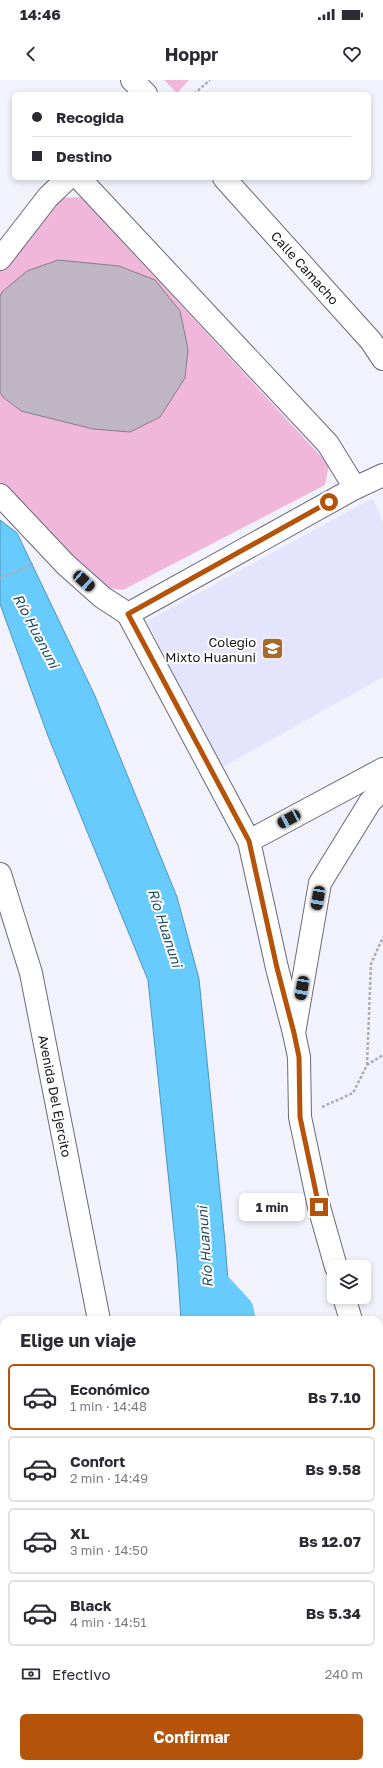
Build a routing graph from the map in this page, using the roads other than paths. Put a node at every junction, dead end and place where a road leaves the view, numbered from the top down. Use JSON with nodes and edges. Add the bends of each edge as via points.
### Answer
{"nodes":[{"id":1,"x":132,"y":80,"type":"edge"},
{"id":2,"x":144,"y":92,"type":"edge"},
{"id":3,"x":66,"y":180,"type":"edge"},
{"id":4,"x":81,"y":180,"type":"edge"},
{"id":5,"x":226,"y":180,"type":"edge"},
{"id":6,"x":0,"y":259,"type":"edge"},
{"id":7,"x":383,"y":359,"type":"edge"},
{"id":8,"x":383,"y":475,"type":"edge"},
{"id":9,"x":356,"y":488,"type":"junction"},
{"id":10,"x":0,"y":495,"type":"edge"},
{"id":11,"x":128,"y":614,"type":"junction"},
{"id":12,"x":383,"y":769,"type":"edge"},
{"id":13,"x":383,"y":789,"type":"edge"},
{"id":14,"x":249,"y":841,"type":"junction"},
{"id":15,"x":0,"y":874,"type":"edge"},
{"id":16,"x":294,"y":1033,"type":"junction"},
{"id":17,"x":334,"y":1260,"type":"edge"},
{"id":18,"x":346,"y":1304,"type":"edge"},
{"id":19,"x":98,"y":1316,"type":"edge"},
{"id":20,"x":349,"y":1316,"type":"edge"}],
"edges":[{"from":1,"to":2,"type":"street"},
{"from":3,"to":6,"type":"street","via":[[48,197]]},
{"from":4,"to":9,"type":"street","via":[[328,444]]},
{"from":5,"to":7,"type":"street","name":"Calle Camacho","via":[[371,341]]},
{"from":8,"to":9,"type":"street"},
{"from":9,"to":11,"type":"street"},
{"from":10,"to":11,"type":"street","via":[[66,565],[102,597]]},
{"from":11,"to":14,"type":"street"},
{"from":12,"to":14,"type":"street"},
{"from":13,"to":16,"type":"street","via":[[370,802],[320,883]]},
{"from":14,"to":16,"type":"street"},
{"from":15,"to":19,"type":"street","name":"Avenida Del Ejercito","via":[[31,973]]},
{"from":16,"to":17,"type":"street","via":[[299,1057],[300,1117],[319,1207]]},
{"from":18,"to":20,"type":"street"}]}
